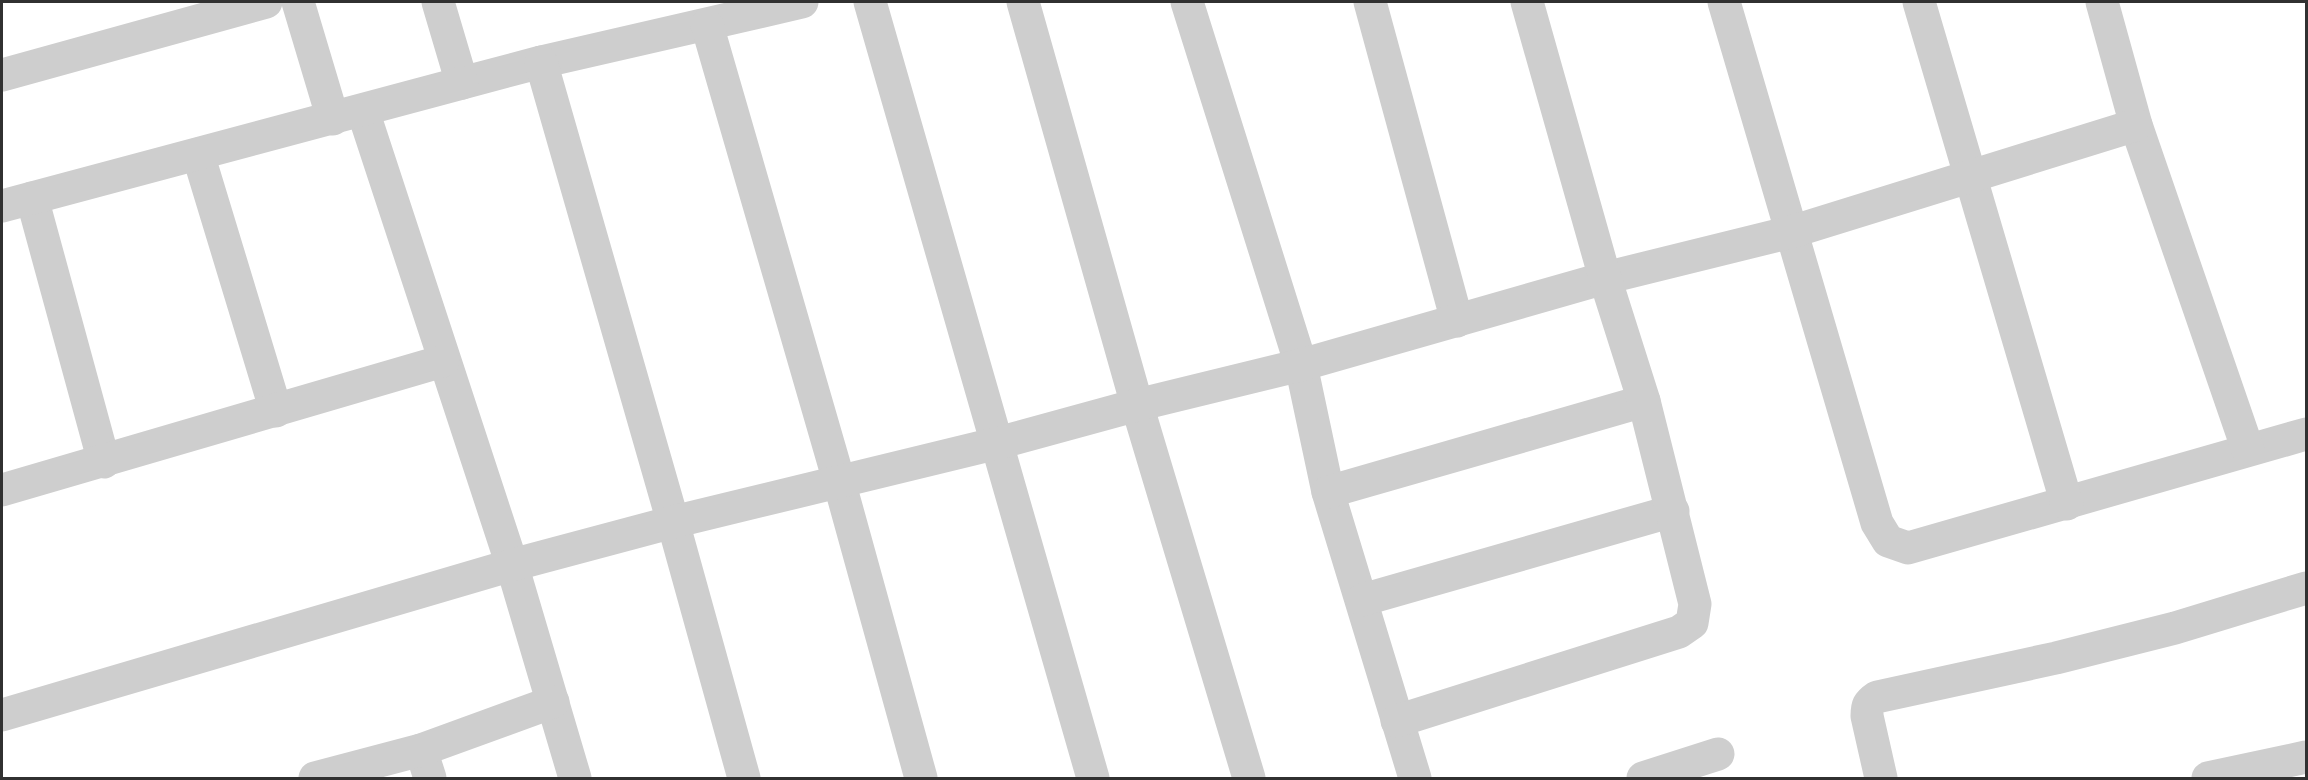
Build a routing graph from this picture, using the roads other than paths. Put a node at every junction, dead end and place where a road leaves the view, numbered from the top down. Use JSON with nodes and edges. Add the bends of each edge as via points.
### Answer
{"nodes":[{"id":1,"x":266,"y":2,"type":"edge"},
{"id":2,"x":298,"y":2,"type":"edge"},
{"id":3,"x":438,"y":2,"type":"edge"},
{"id":4,"x":802,"y":2,"type":"edge"},
{"id":5,"x":870,"y":2,"type":"edge"},
{"id":6,"x":1023,"y":2,"type":"edge"},
{"id":7,"x":1187,"y":2,"type":"edge"},
{"id":8,"x":1370,"y":2,"type":"edge"},
{"id":9,"x":1527,"y":2,"type":"edge"},
{"id":10,"x":1724,"y":2,"type":"edge"},
{"id":11,"x":1919,"y":2,"type":"edge"},
{"id":12,"x":2102,"y":2,"type":"edge"},
{"id":13,"x":707,"y":25,"type":"junction"},
{"id":14,"x":541,"y":62,"type":"junction"},
{"id":15,"x":2,"y":75,"type":"edge"},
{"id":16,"x":462,"y":83,"type":"junction"},
{"id":17,"x":348,"y":115,"type":"junction"},
{"id":18,"x":2136,"y":125,"type":"junction"},
{"id":19,"x":198,"y":154,"type":"junction"},
{"id":20,"x":1972,"y":177,"type":"junction"},
{"id":21,"x":17,"y":202,"type":"edge"},
{"id":22,"x":1791,"y":232,"type":"junction"},
{"id":23,"x":1605,"y":278,"type":"junction"},
{"id":24,"x":1457,"y":321,"type":"junction"},
{"id":25,"x":443,"y":361,"type":"junction"},
{"id":26,"x":1301,"y":365,"type":"junction"},
{"id":27,"x":1644,"y":401,"type":"junction"},
{"id":28,"x":1137,"y":405,"type":"junction"},
{"id":29,"x":276,"y":411,"type":"junction"},
{"id":30,"x":2307,"y":434,"type":"edge"},
{"id":31,"x":998,"y":443,"type":"junction"},
{"id":32,"x":2248,"y":450,"type":"junction"},
{"id":33,"x":104,"y":462,"type":"junction"},
{"id":34,"x":839,"y":481,"type":"junction"},
{"id":35,"x":2,"y":490,"type":"edge"},
{"id":36,"x":1328,"y":492,"type":"junction"},
{"id":37,"x":2067,"y":504,"type":"junction"},
{"id":38,"x":1673,"y":511,"type":"junction"},
{"id":39,"x":673,"y":522,"type":"junction"},
{"id":40,"x":512,"y":565,"type":"junction"},
{"id":41,"x":2307,"y":588,"type":"edge"},
{"id":42,"x":1362,"y":600,"type":"junction"},
{"id":43,"x":553,"y":702,"type":"junction"},
{"id":44,"x":2,"y":715,"type":"edge"},
{"id":45,"x":1397,"y":722,"type":"junction"},
{"id":46,"x":1718,"y":754,"type":"dead end"},
{"id":47,"x":2307,"y":756,"type":"edge"},
{"id":48,"x":425,"y":764,"type":"edge"},
{"id":49,"x":315,"y":778,"type":"edge"},
{"id":50,"x":575,"y":778,"type":"edge"},
{"id":51,"x":744,"y":778,"type":"edge"},
{"id":52,"x":921,"y":778,"type":"edge"},
{"id":53,"x":1093,"y":778,"type":"edge"},
{"id":54,"x":1249,"y":778,"type":"edge"},
{"id":55,"x":1415,"y":778,"type":"edge"},
{"id":56,"x":1642,"y":778,"type":"edge"},
{"id":57,"x":1881,"y":778,"type":"edge"},
{"id":58,"x":2208,"y":778,"type":"edge"}],
"edges":[{"from":1,"to":15,"type":"street"},
{"from":2,"to":17,"type":"street"},
{"from":3,"to":16,"type":"street"},
{"from":4,"to":13,"type":"street"},
{"from":5,"to":31,"type":"street"},
{"from":6,"to":28,"type":"street"},
{"from":7,"to":26,"type":"street"},
{"from":8,"to":24,"type":"street"},
{"from":9,"to":23,"type":"street"},
{"from":10,"to":22,"type":"street"},
{"from":11,"to":20,"type":"street"},
{"from":12,"to":18,"type":"street"},
{"from":13,"to":14,"type":"street"},
{"from":13,"to":34,"type":"street"},
{"from":14,"to":16,"type":"street"},
{"from":14,"to":39,"type":"street"},
{"from":16,"to":17,"type":"street"},
{"from":17,"to":19,"type":"street"},
{"from":17,"to":25,"type":"street"},
{"from":18,"to":20,"type":"street"},
{"from":18,"to":32,"type":"street"},
{"from":19,"to":21,"type":"street"},
{"from":19,"to":29,"type":"street"},
{"from":20,"to":22,"type":"street"},
{"from":20,"to":37,"type":"street"},
{"from":21,"to":33,"type":"street"},
{"from":22,"to":23,"type":"street"},
{"from":22,"to":37,"type":"street","via":[[1877,523],[1888,541],[1908,548]]},
{"from":23,"to":24,"type":"street"},
{"from":23,"to":27,"type":"street"},
{"from":24,"to":26,"type":"street"},
{"from":25,"to":29,"type":"street"},
{"from":25,"to":40,"type":"street"},
{"from":26,"to":28,"type":"street"},
{"from":26,"to":36,"type":"street"},
{"from":27,"to":36,"type":"street"},
{"from":27,"to":38,"type":"street"},
{"from":28,"to":31,"type":"street"},
{"from":28,"to":54,"type":"street"},
{"from":29,"to":33,"type":"street"},
{"from":30,"to":32,"type":"street"},
{"from":31,"to":34,"type":"street"},
{"from":31,"to":53,"type":"street"},
{"from":32,"to":37,"type":"street"},
{"from":33,"to":35,"type":"street"},
{"from":34,"to":39,"type":"street"},
{"from":34,"to":52,"type":"street"},
{"from":36,"to":42,"type":"street"},
{"from":38,"to":42,"type":"street"},
{"from":38,"to":45,"type":"street","via":[[1695,604],[1692,623],[1679,632]]},
{"from":39,"to":40,"type":"street"},
{"from":39,"to":51,"type":"street"},
{"from":40,"to":43,"type":"street"},
{"from":40,"to":44,"type":"street"},
{"from":41,"to":57,"type":"street","via":[[2143,636],[1877,697],[1867,707],[1867,716]]},
{"from":42,"to":45,"type":"street"},
{"from":43,"to":48,"type":"street"},
{"from":43,"to":50,"type":"street"},
{"from":45,"to":55,"type":"street"},
{"from":46,"to":56,"type":"street"},
{"from":47,"to":58,"type":"street"},
{"from":48,"to":49,"type":"street"}]}
